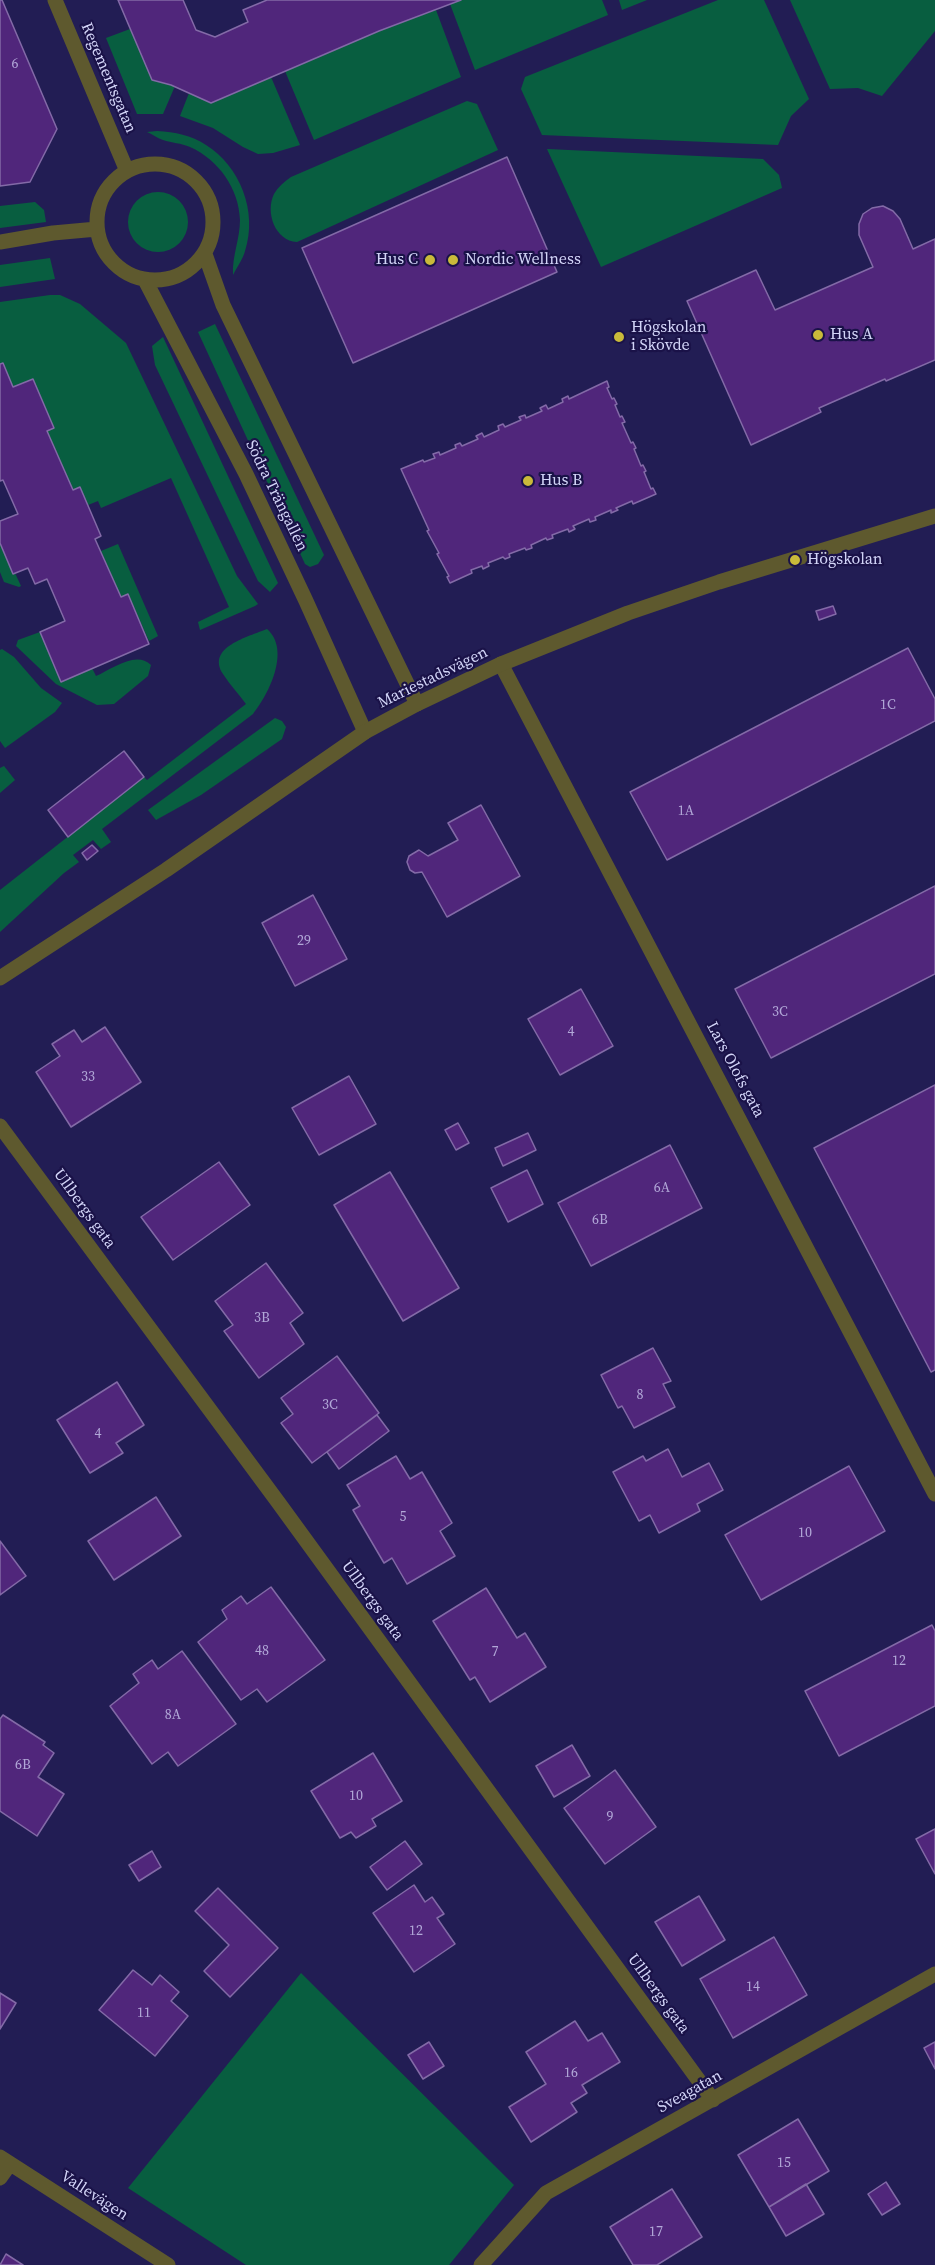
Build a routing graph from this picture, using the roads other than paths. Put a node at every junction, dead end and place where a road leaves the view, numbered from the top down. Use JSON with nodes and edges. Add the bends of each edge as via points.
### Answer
{"nodes":[{"id":1,"x":55,"y":0,"type":"edge"},
{"id":2,"x":127,"y":171,"type":"junction"},
{"id":3,"x":97,"y":230,"type":"junction"},
{"id":4,"x":0,"y":242,"type":"edge"},
{"id":5,"x":205,"y":254,"type":"junction"},
{"id":6,"x":145,"y":280,"type":"junction"},
{"id":7,"x":935,"y":516,"type":"edge"},
{"id":8,"x":501,"y":664,"type":"junction"},
{"id":9,"x":417,"y":704,"type":"junction"},
{"id":10,"x":365,"y":732,"type":"junction"},
{"id":11,"x":0,"y":978,"type":"edge"},
{"id":12,"x":0,"y":1126,"type":"edge"},
{"id":13,"x":935,"y":1494,"type":"edge"},
{"id":14,"x":935,"y":1974,"type":"edge"},
{"id":15,"x":712,"y":2100,"type":"junction"},
{"id":16,"x":5,"y":2160,"type":"edge"},
{"id":17,"x":0,"y":2178,"type":"edge"},
{"id":18,"x":168,"y":2265,"type":"edge"},
{"id":19,"x":481,"y":2265,"type":"edge"}],
"edges":[{"from":1,"to":2,"type":"street","name":"Regementsgatan"},
{"from":2,"to":3,"type":"street","via":[[103,195]]},
{"from":2,"to":5,"type":"street","via":[[160,163],[192,176],[204,189],[214,221]]},
{"from":3,"to":4,"type":"street"},
{"from":3,"to":6,"type":"street","via":[[112,262]]},
{"from":5,"to":6,"type":"street","via":[[179,276]]},
{"from":5,"to":9,"type":"street","via":[[223,305]]},
{"from":6,"to":10,"type":"street","name":"Södra Trängallén","via":[[246,474]]},
{"from":7,"to":8,"type":"street","name":"Mariestadsvägen","via":[[718,582]]},
{"from":8,"to":9,"type":"street","name":"Mariestadsvägen"},
{"from":8,"to":13,"type":"street","name":"Lars Olofs gata"},
{"from":9,"to":10,"type":"street","name":"Mariestadsvägen"},
{"from":10,"to":11,"type":"street","name":"Mariestadsvägen","via":[[166,870]]},
{"from":12,"to":15,"type":"street","name":"Ullbergs gata"},
{"from":14,"to":15,"type":"street","name":"Sveagatan"},
{"from":15,"to":19,"type":"street","name":"Sveagatan","via":[[546,2193]]},
{"from":16,"to":17,"type":"street"},
{"from":16,"to":18,"type":"street","name":"Vallevägen"}]}
